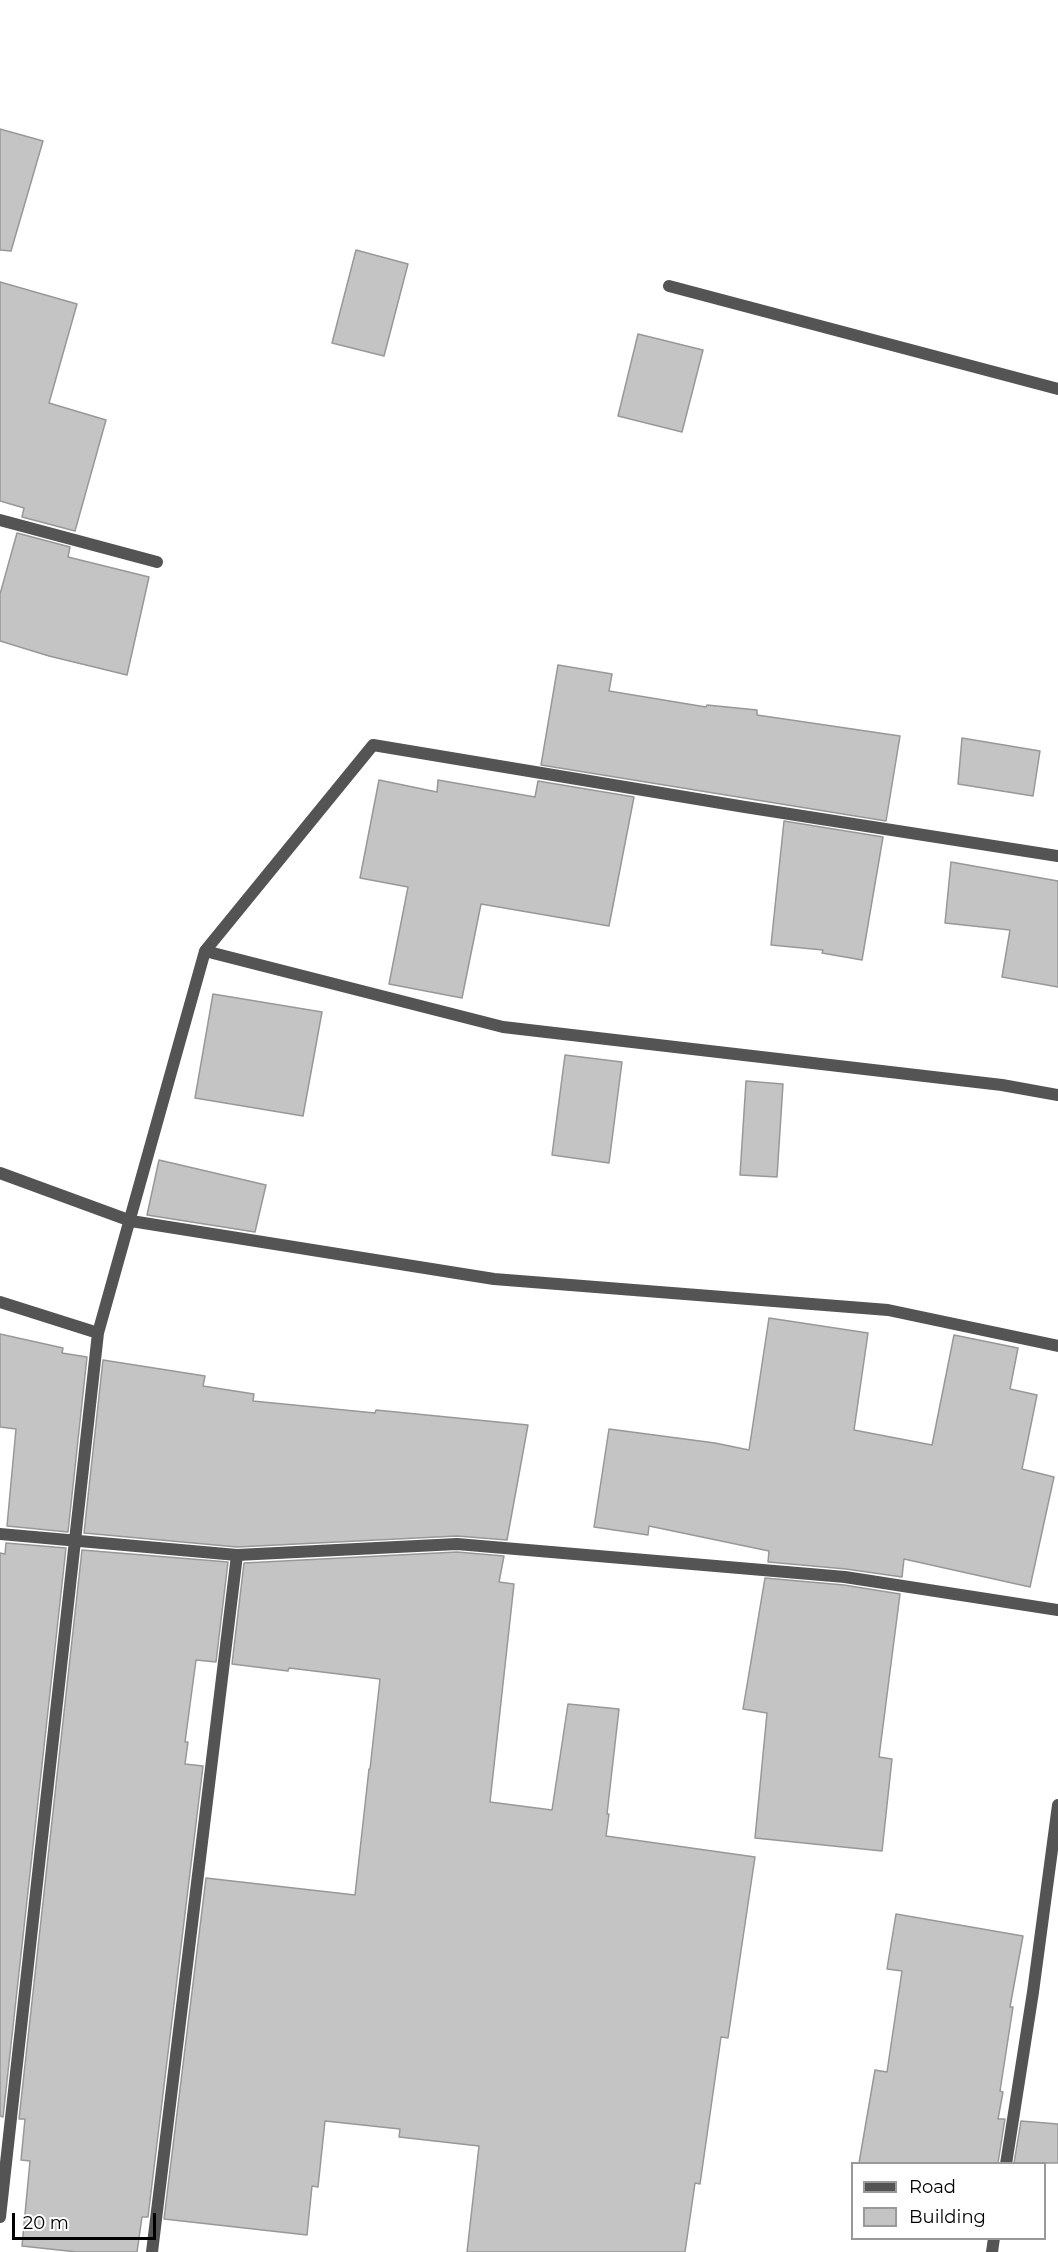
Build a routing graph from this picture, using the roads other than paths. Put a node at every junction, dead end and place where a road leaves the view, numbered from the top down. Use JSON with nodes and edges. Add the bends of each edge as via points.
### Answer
{"nodes":[{"id":1,"x":669,"y":286,"type":"dead end"},
{"id":2,"x":1058,"y":389,"type":"edge"},
{"id":3,"x":0,"y":520,"type":"edge"},
{"id":4,"x":157,"y":562,"type":"dead end"},
{"id":5,"x":1058,"y":856,"type":"edge"},
{"id":6,"x":205,"y":951,"type":"junction"},
{"id":7,"x":1058,"y":1095,"type":"edge"},
{"id":8,"x":0,"y":1173,"type":"edge"},
{"id":9,"x":131,"y":1221,"type":"junction"},
{"id":10,"x":0,"y":1302,"type":"edge"},
{"id":11,"x":98,"y":1333,"type":"junction"},
{"id":12,"x":1058,"y":1347,"type":"edge"},
{"id":13,"x":0,"y":1534,"type":"edge"},
{"id":14,"x":74,"y":1540,"type":"junction"},
{"id":15,"x":237,"y":1555,"type":"junction"},
{"id":16,"x":1058,"y":1611,"type":"edge"},
{"id":17,"x":1058,"y":1805,"type":"edge"},
{"id":18,"x":1006,"y":2162,"type":"edge"},
{"id":19,"x":0,"y":2217,"type":"edge"},
{"id":20,"x":152,"y":2252,"type":"edge"}],
"edges":[{"from":1,"to":2,"type":"street"},
{"from":3,"to":4,"type":"street"},
{"from":5,"to":6,"type":"street","via":[[373,745]]},
{"from":6,"to":7,"type":"street","via":[[503,1027],[1002,1085]]},
{"from":6,"to":9,"type":"street"},
{"from":8,"to":9,"type":"street"},
{"from":9,"to":11,"type":"street"},
{"from":9,"to":12,"type":"street","via":[[494,1279],[888,1310]]},
{"from":10,"to":11,"type":"street"},
{"from":11,"to":14,"type":"street"},
{"from":13,"to":14,"type":"street"},
{"from":14,"to":15,"type":"street"},
{"from":14,"to":19,"type":"street"},
{"from":15,"to":16,"type":"street","via":[[457,1544],[845,1577]]},
{"from":15,"to":20,"type":"street"},
{"from":17,"to":18,"type":"street"}]}
